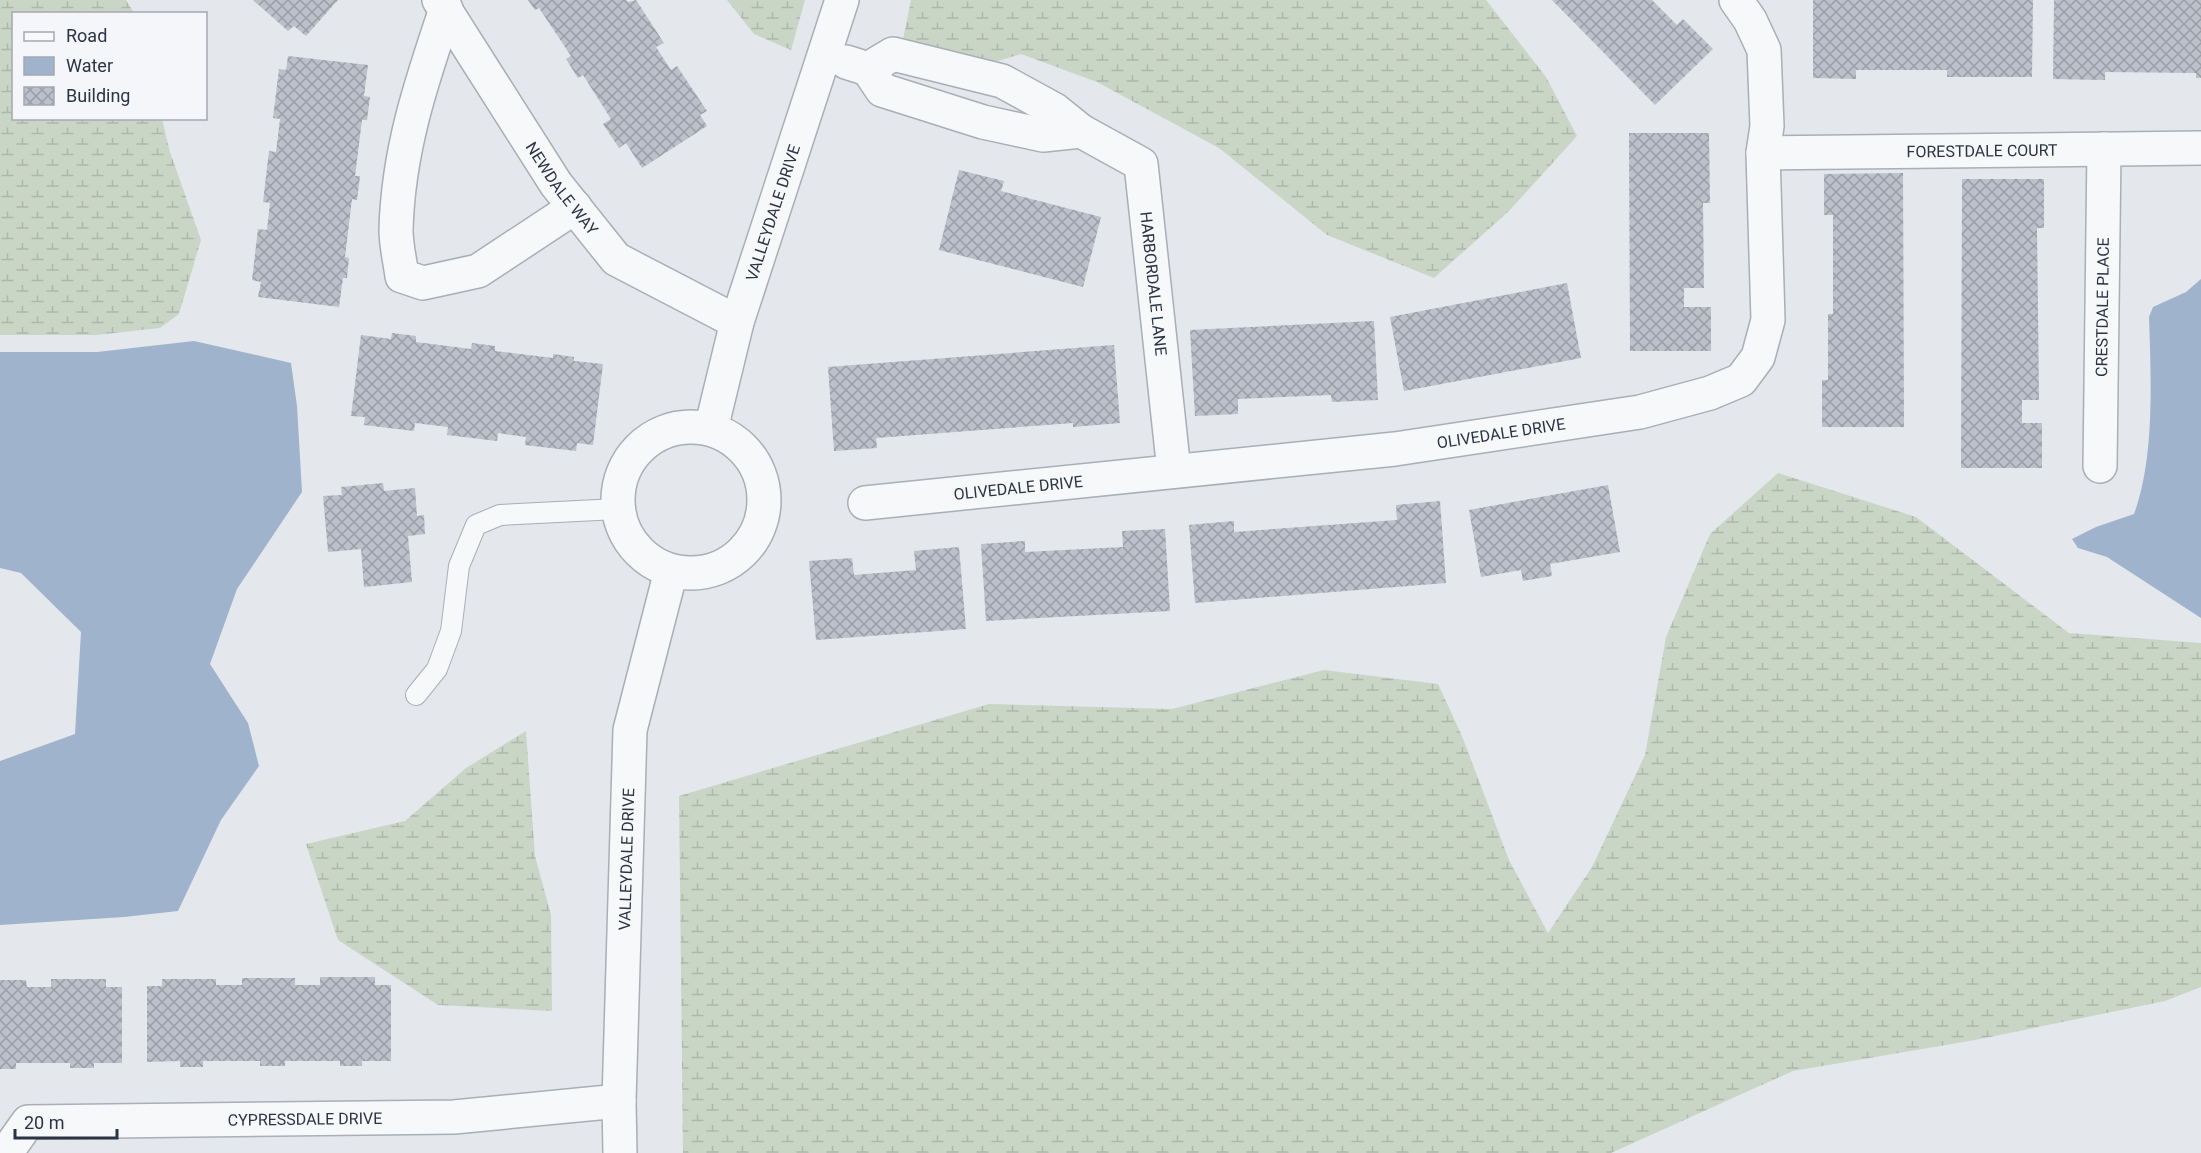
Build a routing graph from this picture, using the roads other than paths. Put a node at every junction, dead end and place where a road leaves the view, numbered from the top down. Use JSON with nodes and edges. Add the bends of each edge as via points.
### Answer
{"nodes":[{"id":1,"x":842,"y":0,"type":"edge"},
{"id":2,"x":1736,"y":0,"type":"edge"},
{"id":3,"x":442,"y":5,"type":"edge"},
{"id":4,"x":825,"y":55,"type":"junction"},
{"id":5,"x":868,"y":69,"type":"junction"},
{"id":6,"x":955,"y":70,"type":"junction"},
{"id":7,"x":944,"y":110,"type":"junction"},
{"id":8,"x":1081,"y":131,"type":"junction"},
{"id":9,"x":2201,"y":148,"type":"edge"},
{"id":10,"x":2103,"y":149,"type":"junction"},
{"id":11,"x":1763,"y":153,"type":"junction"},
{"id":12,"x":574,"y":207,"type":"junction"},
{"id":13,"x":737,"y":322,"type":"junction"},
{"id":14,"x":711,"y":429,"type":"junction"},
{"id":15,"x":2100,"y":466,"type":"dead end"},
{"id":16,"x":1174,"y":471,"type":"junction"},
{"id":17,"x":865,"y":503,"type":"dead end"},
{"id":18,"x":617,"y":508,"type":"junction"},
{"id":19,"x":671,"y":571,"type":"junction"},
{"id":20,"x":416,"y":695,"type":"dead end"},
{"id":21,"x":620,"y":1101,"type":"junction"},
{"id":22,"x":6,"y":1153,"type":"edge"},
{"id":23,"x":621,"y":1153,"type":"edge"}],
"edges":[{"from":1,"to":4,"type":"street","name":"VALLEYDALE DRIVE"},
{"from":2,"to":11,"type":"street","name":"OLIVEDALE DRIVE","via":[[1764,50],[1767,126]]},
{"from":3,"to":12,"type":"street","name":"NEWDALE WAY"},
{"from":3,"to":12,"type":"street","via":[[402,162],[396,232],[402,276],[423,283],[478,271]]},
{"from":4,"to":5,"type":"street"},
{"from":4,"to":13,"type":"street","name":"VALLEYDALE DRIVE"},
{"from":5,"to":6,"type":"street","name":"HARBORDALE LANE","via":[[893,54]]},
{"from":5,"to":7,"type":"street","via":[[882,90]]},
{"from":6,"to":7,"type":"street"},
{"from":6,"to":8,"type":"street","name":"HARBORDALE LANE","via":[[1002,81],[1055,110]]},
{"from":7,"to":8,"type":"street","via":[[1043,135]]},
{"from":8,"to":16,"type":"street","name":"HARBORDALE LANE","via":[[1141,164]]},
{"from":9,"to":10,"type":"street","name":"FORESTDALE COURT"},
{"from":10,"to":11,"type":"street","name":"FORESTDALE COURT"},
{"from":10,"to":15,"type":"street","name":"CRESTDALE PLACE"},
{"from":11,"to":16,"type":"street","name":"OLIVEDALE DRIVE","via":[[1768,320],[1758,357],[1741,380],[1710,393],[1640,412],[1395,449]]},
{"from":12,"to":13,"type":"street","name":"NEWDALE WAY","via":[[616,259]]},
{"from":13,"to":14,"type":"street","name":"VALLEYDALE DRIVE"},
{"from":14,"to":18,"type":"street","via":[[681,426],[654,435],[632,454],[619,480]]},
{"from":14,"to":19,"type":"street","via":[[736,442],[756,464],[764,491],[762,520],[749,545],[727,564],[700,573]]},
{"from":16,"to":17,"type":"street","name":"OLIVEDALE DRIVE"},
{"from":18,"to":19,"type":"street","via":[[626,536],[645,558]]},
{"from":18,"to":20,"type":"lane","via":[[500,515],[476,525],[459,566],[451,631],[437,669]]},
{"from":19,"to":21,"type":"street","name":"VALLEYDALE DRIVE","via":[[630,730]]},
{"from":21,"to":22,"type":"street","name":"CYPRESSDALE DRIVE","via":[[454,1117],[28,1122]]},
{"from":21,"to":23,"type":"street","name":"VALLEYDALE DRIVE"}]}
